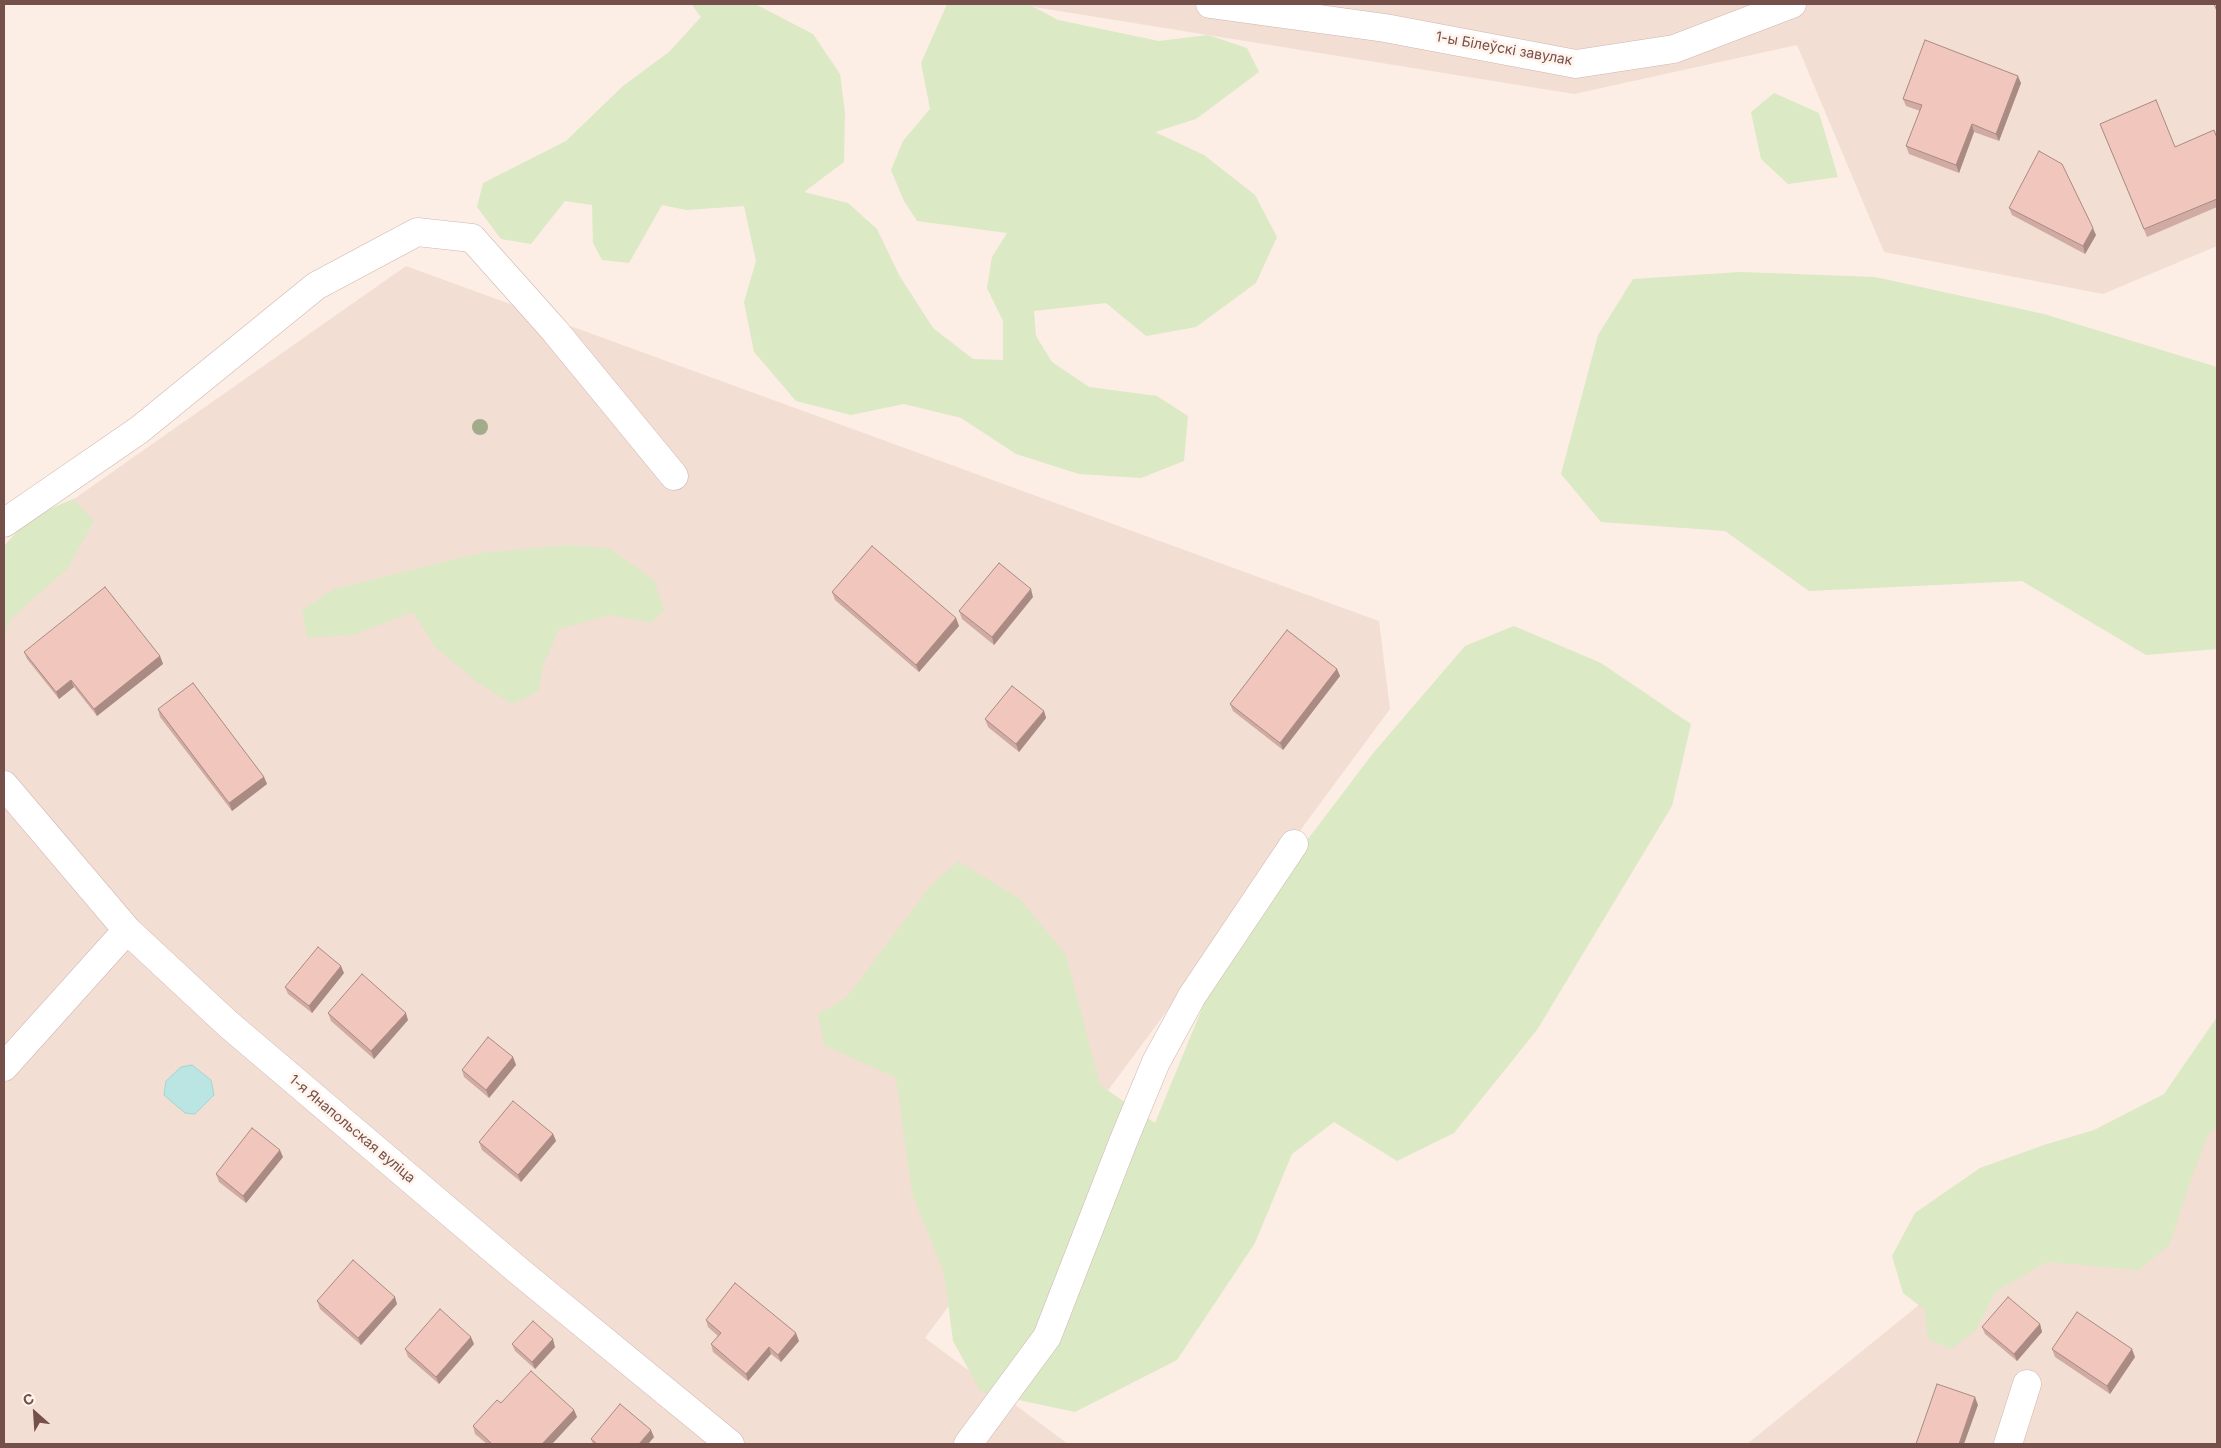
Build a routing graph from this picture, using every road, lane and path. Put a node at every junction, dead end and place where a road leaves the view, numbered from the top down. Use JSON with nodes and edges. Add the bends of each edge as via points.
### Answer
{"nodes":[{"id":1,"x":1210,"y":4,"type":"edge"},
{"id":2,"x":1792,"y":4,"type":"edge"},
{"id":3,"x":674,"y":476,"type":"dead end"},
{"id":4,"x":4,"y":523,"type":"edge"},
{"id":5,"x":4,"y":785,"type":"edge"},
{"id":6,"x":1294,"y":844,"type":"dead end"},
{"id":7,"x":126,"y":930,"type":"junction"},
{"id":8,"x":4,"y":1067,"type":"edge"},
{"id":9,"x":2028,"y":1384,"type":"dead end"},
{"id":10,"x":730,"y":1444,"type":"edge"},
{"id":11,"x":968,"y":1444,"type":"edge"},
{"id":12,"x":2008,"y":1444,"type":"edge"}],
"edges":[{"from":1,"to":2,"type":"street","name":"1-ы Білеўскі завулак","via":[[1385,28],[1576,64],[1674,49]]},
{"from":3,"to":4,"type":"street","via":[[555,331],[472,238],[417,232],[316,286],[140,430]]},
{"from":5,"to":7,"type":"street","name":"1-я Янапольская вуліца"},
{"from":6,"to":11,"type":"street","via":[[1192,996],[1156,1062],[1047,1337]]},
{"from":7,"to":8,"type":"street"},
{"from":7,"to":10,"type":"street","name":"1-я Янапольская вуліца","via":[[236,1030],[520,1272]]},
{"from":9,"to":12,"type":"street"}]}
